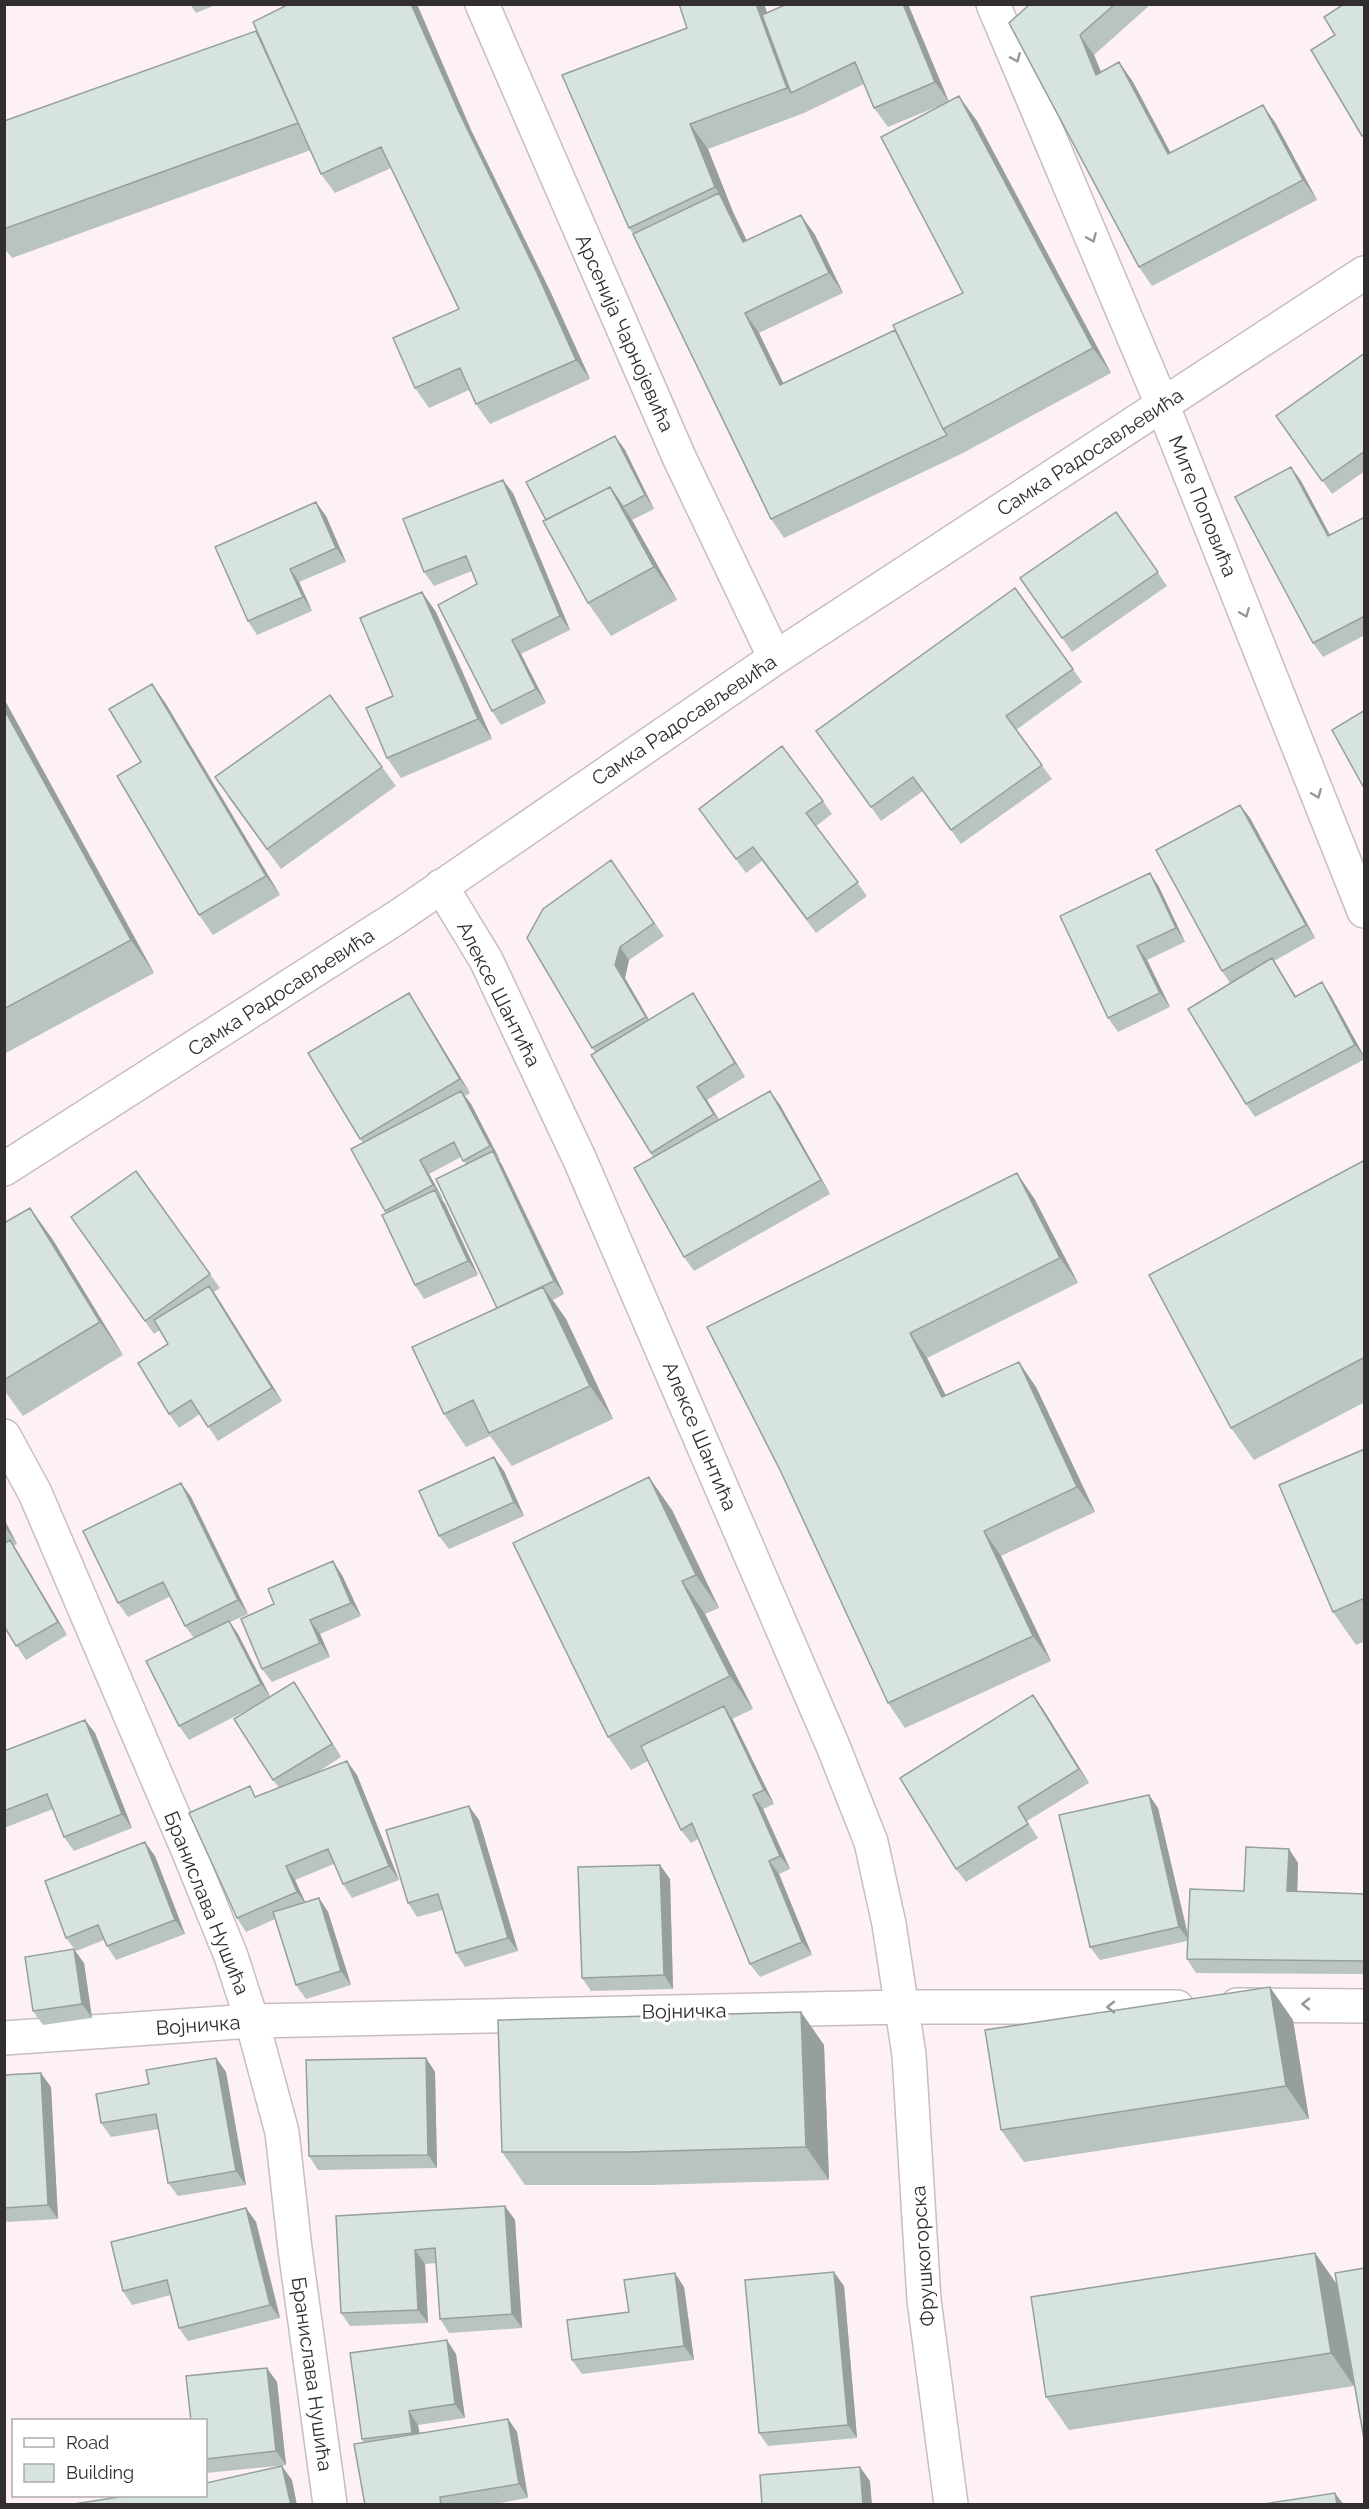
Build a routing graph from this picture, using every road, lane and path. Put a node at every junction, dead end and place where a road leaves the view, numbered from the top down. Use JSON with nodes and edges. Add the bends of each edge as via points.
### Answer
{"nodes":[{"id":1,"x":482,"y":4,"type":"edge"},
{"id":2,"x":993,"y":4,"type":"edge"},
{"id":3,"x":1365,"y":273,"type":"edge"},
{"id":4,"x":1162,"y":404,"type":"junction"},
{"id":5,"x":775,"y":658,"type":"junction"},
{"id":6,"x":441,"y":886,"type":"junction"},
{"id":7,"x":1365,"y":911,"type":"edge"},
{"id":8,"x":4,"y":1169,"type":"edge"},
{"id":9,"x":4,"y":1436,"type":"edge"},
{"id":10,"x":1365,"y":2006,"type":"edge"},
{"id":11,"x":901,"y":2007,"type":"junction"},
{"id":12,"x":252,"y":2021,"type":"junction"},
{"id":13,"x":4,"y":2038,"type":"edge"},
{"id":14,"x":330,"y":2505,"type":"edge"},
{"id":15,"x":951,"y":2505,"type":"edge"}],
"edges":[{"from":1,"to":5,"type":"street","name":"Арсенија Чарнојевића","via":[[679,457]]},
{"from":2,"to":4,"type":"street","name":"Мите Поповића","one_way":true},
{"from":3,"to":4,"type":"street","name":"Самка Радосављевића"},
{"from":4,"to":5,"type":"street","name":"Самка Радосављевића"},
{"from":4,"to":7,"type":"street","name":"Мите Поповића","one_way":true},
{"from":5,"to":6,"type":"street","name":"Самка Радосављевића"},
{"from":6,"to":8,"type":"street","name":"Самка Радосављевића"},
{"from":6,"to":11,"type":"street","name":"Алексе Шантића","via":[[486,960],[580,1160],[833,1746],[871,1842],[889,1924]]},
{"from":9,"to":12,"type":"street","name":"Бранислава Нушића","via":[[35,1493],[188,1850],[231,1956]]},
{"from":10,"to":11,"type":"street","name":"Војничка","one_way":true},
{"from":11,"to":12,"type":"street","name":"Војничка"},
{"from":11,"to":15,"type":"street","name":"Фрушкогорска","via":[[909,2055],[924,2300]]},
{"from":12,"to":13,"type":"street","name":"Војничка"},
{"from":12,"to":14,"type":"street","name":"Бранислава Нушића","via":[[282,2132]]}]}
